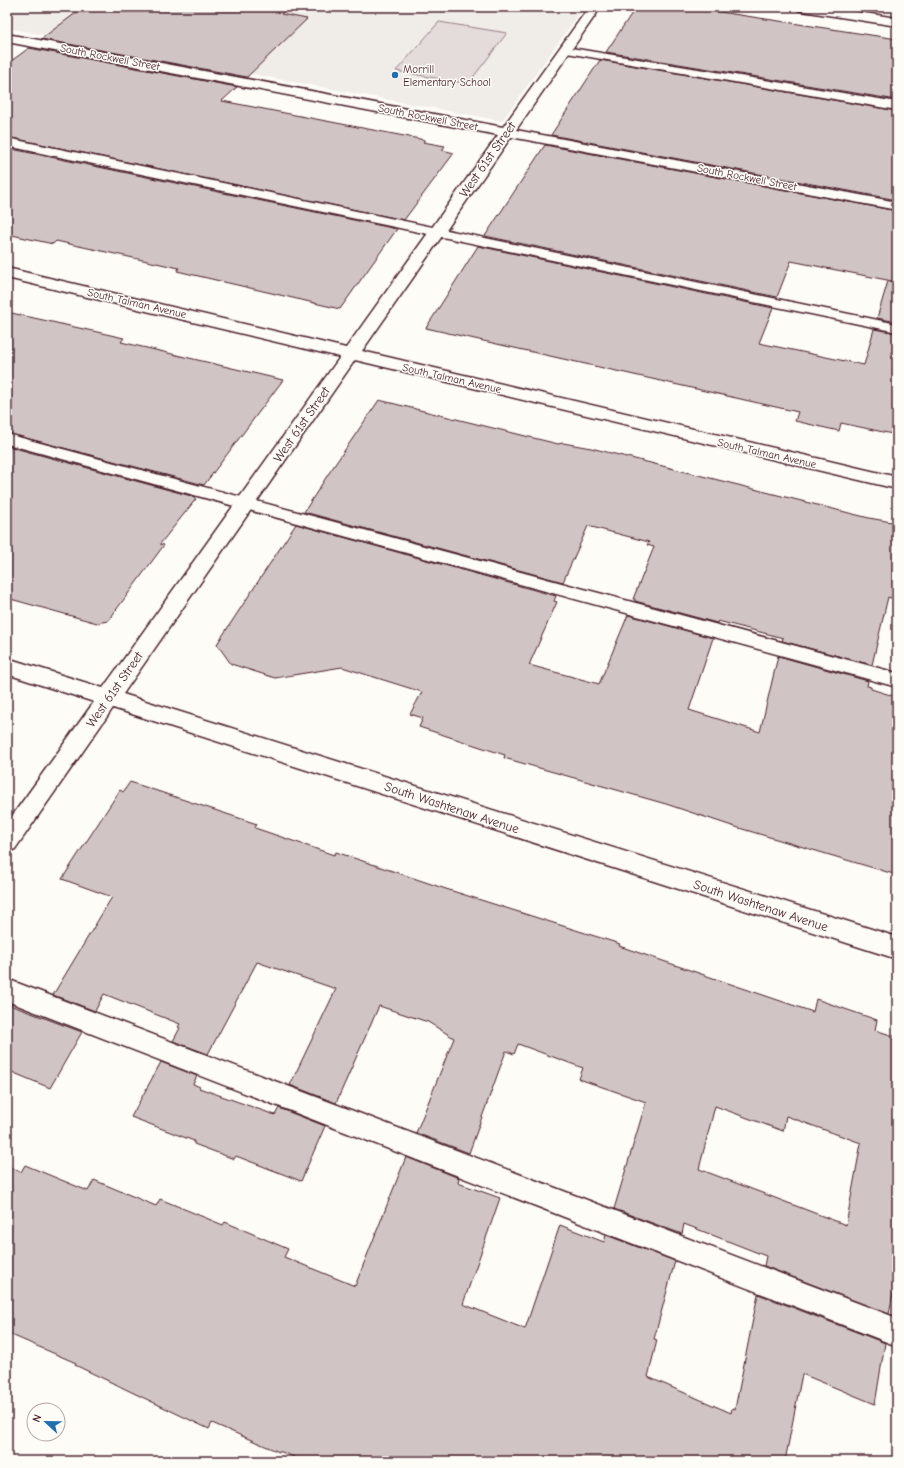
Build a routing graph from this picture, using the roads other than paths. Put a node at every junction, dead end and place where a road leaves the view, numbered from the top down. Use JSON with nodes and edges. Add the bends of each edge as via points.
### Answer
{"nodes":[{"id":1,"x":595,"y":7,"type":"edge"},
{"id":2,"x":802,"y":7,"type":"edge"},
{"id":3,"x":897,"y":22,"type":"edge"},
{"id":4,"x":7,"y":38,"type":"edge"},
{"id":5,"x":565,"y":50,"type":"junction"},
{"id":6,"x":897,"y":106,"type":"edge"},
{"id":7,"x":507,"y":132,"type":"junction"},
{"id":8,"x":7,"y":142,"type":"edge"},
{"id":9,"x":897,"y":206,"type":"edge"},
{"id":10,"x":437,"y":232,"type":"junction"},
{"id":11,"x":7,"y":273,"type":"edge"},
{"id":12,"x":897,"y":328,"type":"edge"},
{"id":13,"x":350,"y":354,"type":"junction"},
{"id":14,"x":7,"y":439,"type":"edge"},
{"id":15,"x":897,"y":483,"type":"edge"},
{"id":16,"x":245,"y":504,"type":"junction"},
{"id":17,"x":7,"y":666,"type":"edge"},
{"id":18,"x":897,"y":680,"type":"edge"},
{"id":19,"x":108,"y":698,"type":"junction"},
{"id":20,"x":7,"y":842,"type":"edge"},
{"id":21,"x":897,"y":948,"type":"edge"},
{"id":22,"x":7,"y":990,"type":"edge"},
{"id":23,"x":897,"y":1332,"type":"edge"}],
"edges":[{"from":1,"to":5,"type":"street","name":"West 61st Street"},
{"from":2,"to":3,"type":"street"},
{"from":4,"to":7,"type":"street","name":"South Rockwell Street"},
{"from":5,"to":6,"type":"lane"},
{"from":5,"to":7,"type":"street","name":"West 61st Street"},
{"from":7,"to":9,"type":"street","name":"South Rockwell Street"},
{"from":7,"to":10,"type":"street","name":"West 61st Street"},
{"from":8,"to":10,"type":"lane"},
{"from":10,"to":12,"type":"lane"},
{"from":10,"to":13,"type":"street","name":"West 61st Street"},
{"from":11,"to":13,"type":"street","name":"South Talman Avenue"},
{"from":13,"to":15,"type":"street","name":"South Talman Avenue"},
{"from":13,"to":16,"type":"street","name":"West 61st Street"},
{"from":14,"to":16,"type":"lane"},
{"from":16,"to":18,"type":"lane"},
{"from":16,"to":19,"type":"street","name":"West 61st Street"},
{"from":17,"to":19,"type":"street","name":"South Washtenaw Avenue"},
{"from":19,"to":20,"type":"street","name":"West 61st Street"},
{"from":19,"to":21,"type":"street","name":"South Washtenaw Avenue"},
{"from":22,"to":23,"type":"lane"}]}
